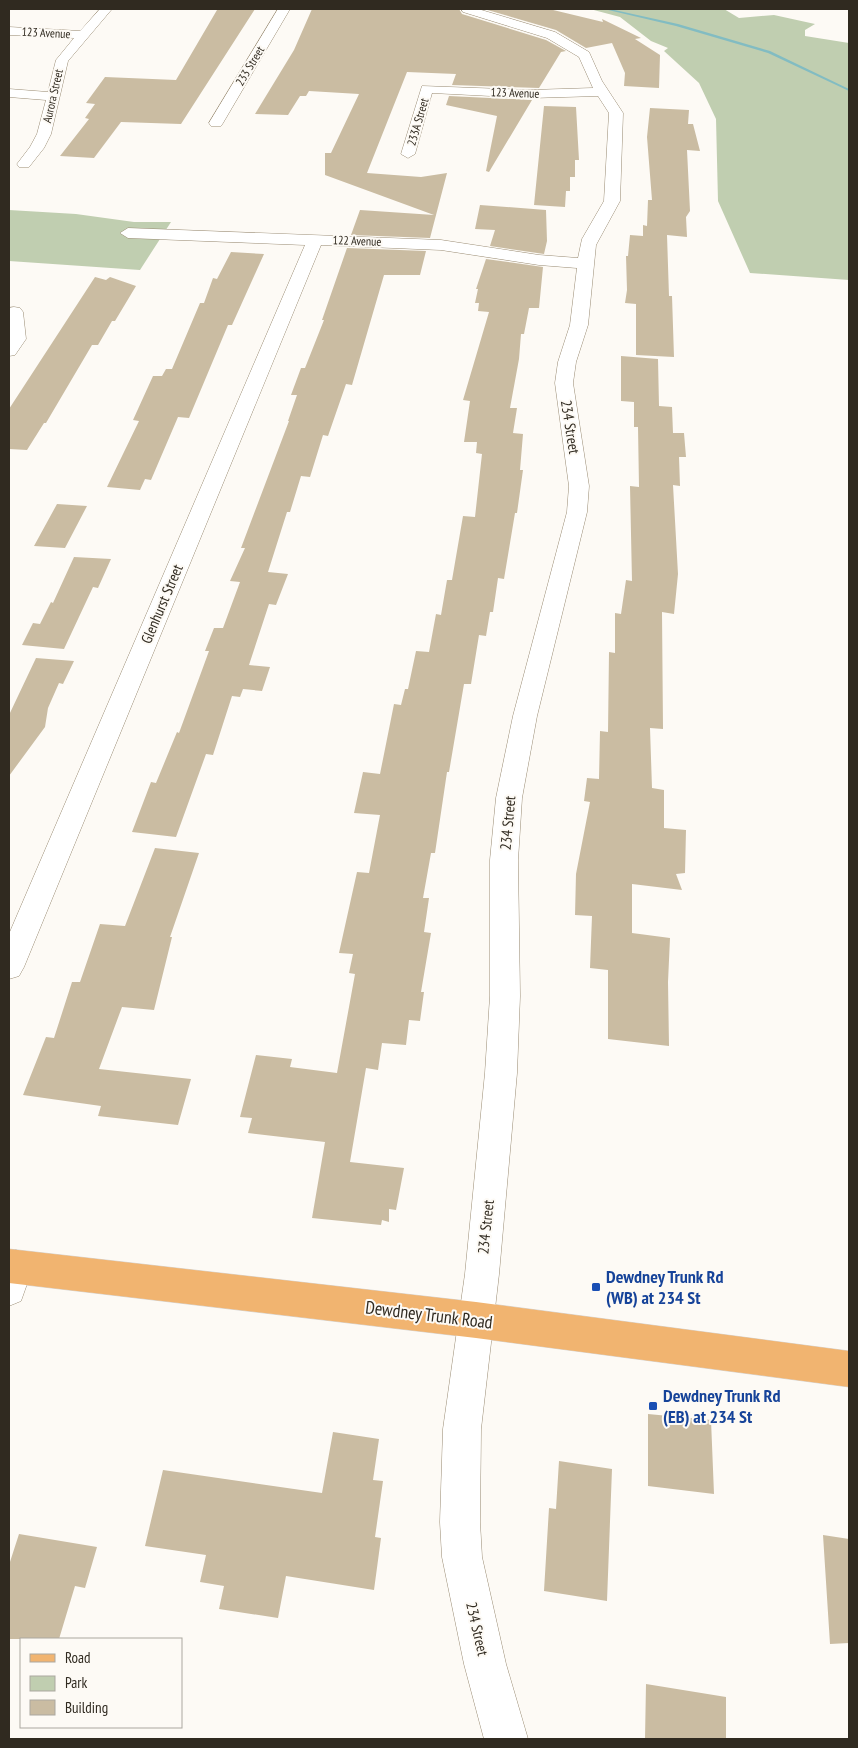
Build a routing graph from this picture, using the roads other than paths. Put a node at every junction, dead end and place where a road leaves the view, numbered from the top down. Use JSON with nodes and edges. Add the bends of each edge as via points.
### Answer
{"nodes":[{"id":1,"x":106,"y":9,"type":"edge"},
{"id":2,"x":284,"y":9,"type":"edge"},
{"id":3,"x":467,"y":9,"type":"edge"},
{"id":4,"x":493,"y":17,"type":"junction"},
{"id":5,"x":468,"y":24,"type":"dead end"},
{"id":6,"x":9,"y":31,"type":"edge"},
{"id":7,"x":84,"y":35,"type":"junction"},
{"id":8,"x":427,"y":89,"type":"joint"},
{"id":9,"x":602,"y":92,"type":"junction"},
{"id":10,"x":9,"y":93,"type":"edge"},
{"id":11,"x":53,"y":96,"type":"junction"},
{"id":12,"x":216,"y":123,"type":"dead end"},
{"id":13,"x":408,"y":154,"type":"dead end"},
{"id":14,"x":24,"y":164,"type":"dead end"},
{"id":15,"x":128,"y":233,"type":"dead end"},
{"id":16,"x":315,"y":240,"type":"junction"},
{"id":17,"x":585,"y":264,"type":"junction"},
{"id":18,"x":14,"y":312,"type":"dead end"},
{"id":19,"x":9,"y":351,"type":"edge"},
{"id":20,"x":9,"y":967,"type":"edge"},
{"id":21,"x":11,"y":1274,"type":"edge"},
{"id":22,"x":476,"y":1320,"type":"junction"},
{"id":23,"x":849,"y":1368,"type":"edge"},
{"id":24,"x":506,"y":1739,"type":"edge"}],
"edges":[{"from":1,"to":7,"type":"street","name":"Aurora Street"},
{"from":2,"to":12,"type":"street","name":"233 Street"},
{"from":3,"to":4,"type":"street","name":"234 Street"},
{"from":4,"to":5,"type":"street"},
{"from":4,"to":9,"type":"street","name":"234 Street","via":[[551,35],[576,48],[587,58],[592,76]]},
{"from":6,"to":7,"type":"street","name":"123 Avenue"},
{"from":7,"to":11,"type":"street","name":"Aurora Street","via":[[62,60]]},
{"from":8,"to":9,"type":"street","name":"123 Avenue","via":[[532,94]]},
{"from":8,"to":13,"type":"street","name":"233A Street"},
{"from":9,"to":17,"type":"street","name":"234 Street","via":[[613,107],[616,119],[612,201],[590,238]]},
{"from":10,"to":11,"type":"street"},
{"from":11,"to":14,"type":"street","name":"Aurora Street","via":[[44,134]]},
{"from":15,"to":16,"type":"street","name":"122 Avenue"},
{"from":16,"to":17,"type":"street","name":"122 Avenue","via":[[441,244]]},
{"from":16,"to":20,"type":"street","name":"Glenhurst Street"},
{"from":17,"to":22,"type":"street","name":"234 Street","via":[[579,325],[564,383],[579,499],[525,716],[509,798],[504,860],[505,996],[501,1074]]},
{"from":18,"to":19,"type":"street","via":[[17,339]]},
{"from":21,"to":22,"type":"main road","name":"Dewdney Trunk Road"},
{"from":22,"to":23,"type":"main road","name":"Dewdney Trunk Road"},
{"from":22,"to":24,"type":"street","name":"234 Street","via":[[462,1429],[462,1557]]}]}
